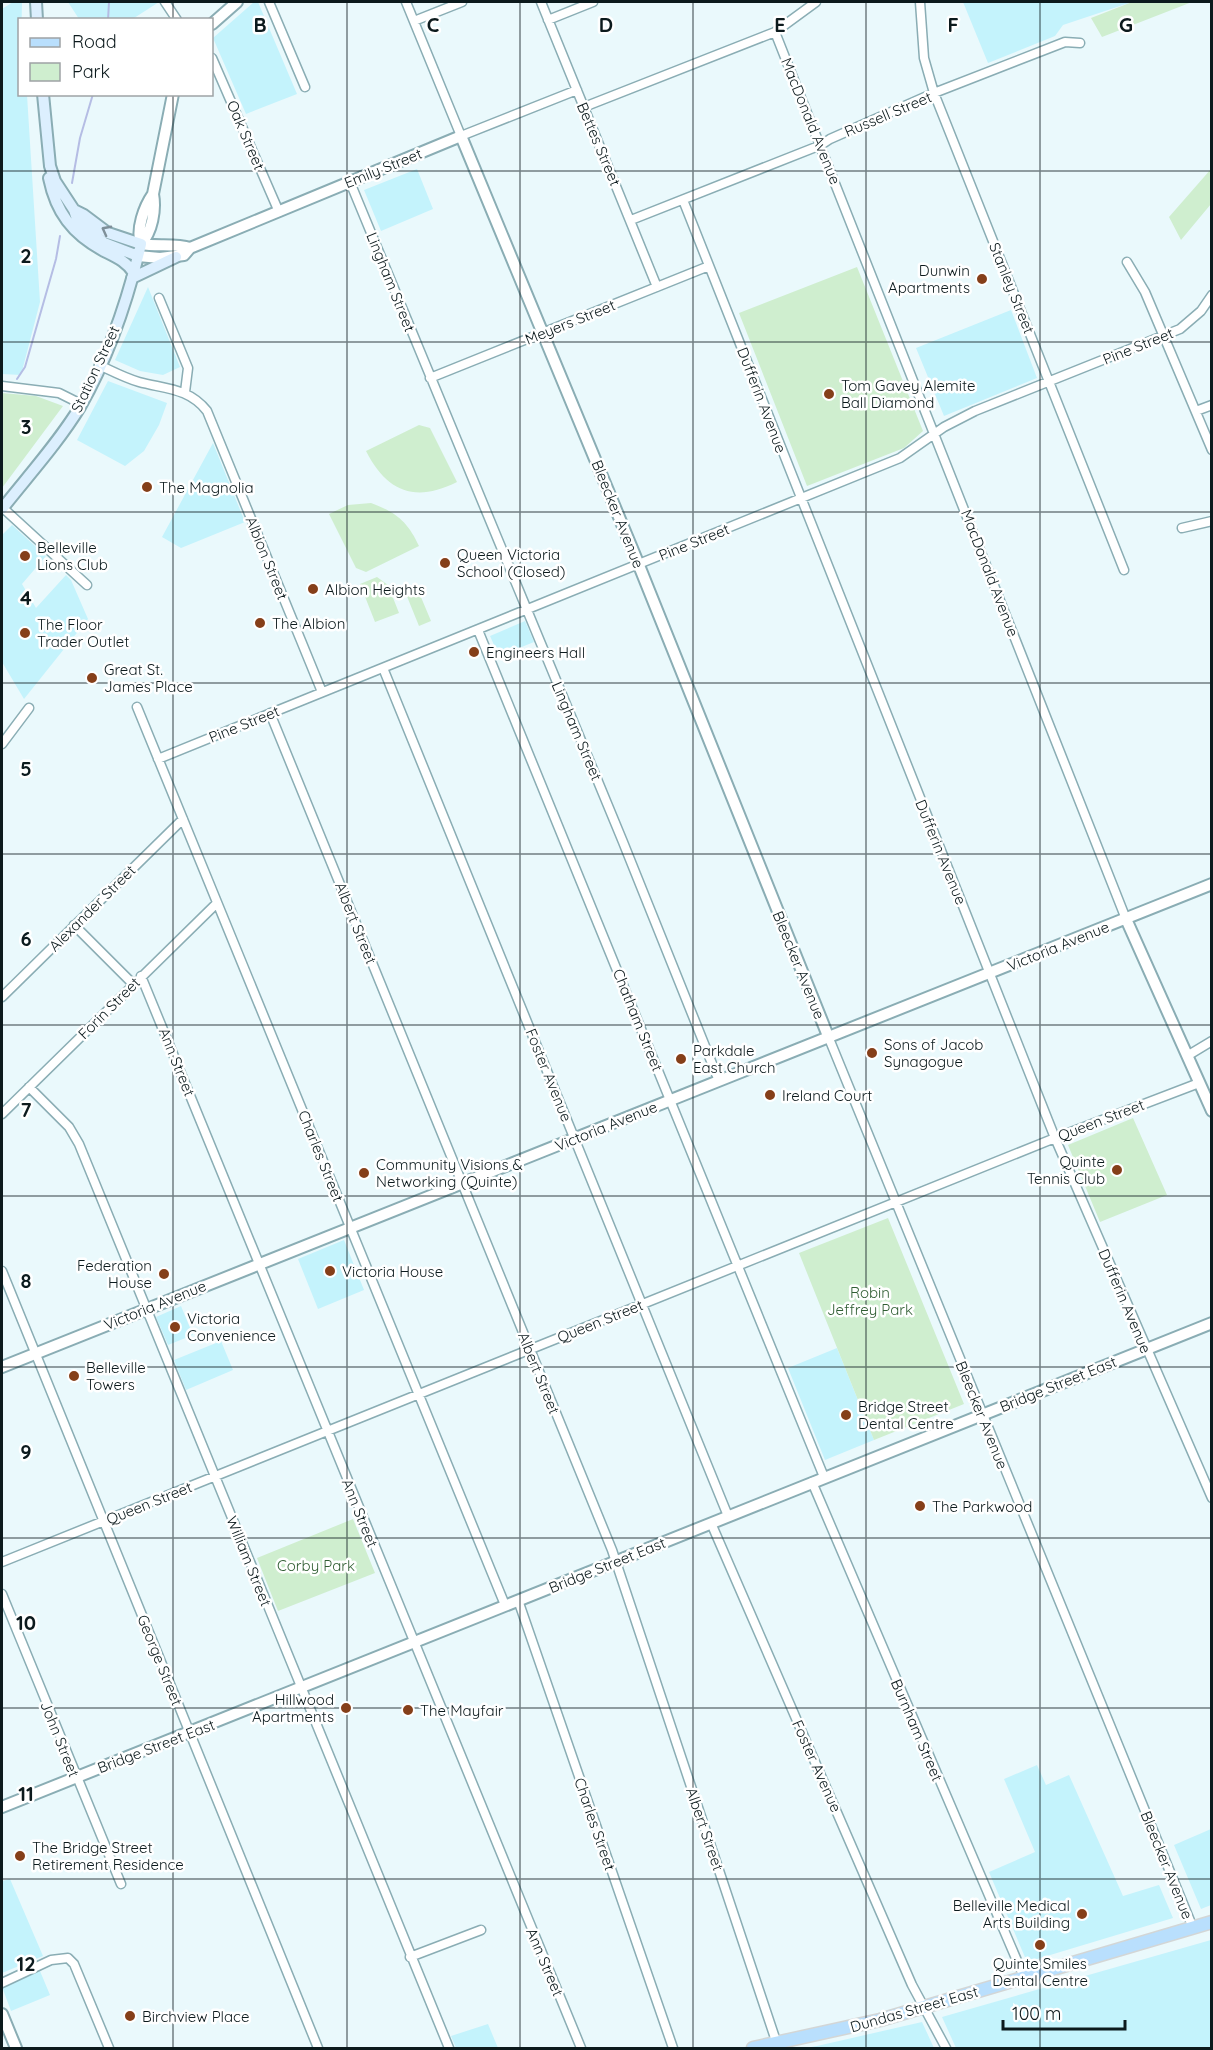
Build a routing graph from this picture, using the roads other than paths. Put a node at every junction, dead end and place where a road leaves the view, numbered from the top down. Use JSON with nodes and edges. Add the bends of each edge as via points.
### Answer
{"nodes":[{"id":1,"x":36,"y":2,"type":"edge"},
{"id":2,"x":165,"y":2,"type":"edge"},
{"id":3,"x":237,"y":2,"type":"edge"},
{"id":4,"x":269,"y":2,"type":"edge"},
{"id":5,"x":406,"y":2,"type":"edge"},
{"id":6,"x":462,"y":2,"type":"edge"},
{"id":7,"x":541,"y":2,"type":"edge"},
{"id":8,"x":593,"y":2,"type":"edge"},
{"id":9,"x":816,"y":2,"type":"edge"},
{"id":10,"x":920,"y":2,"type":"edge"},
{"id":11,"x":37,"y":18,"type":"edge"},
{"id":12,"x":176,"y":18,"type":"edge"},
{"id":13,"x":548,"y":20,"type":"junction"},
{"id":14,"x":414,"y":21,"type":"junction"},
{"id":15,"x":213,"y":23,"type":"edge"},
{"id":16,"x":775,"y":32,"type":"junction"},
{"id":17,"x":1080,"y":44,"type":"dead end"},
{"id":18,"x":213,"y":60,"type":"edge"},
{"id":19,"x":305,"y":87,"type":"dead end"},
{"id":20,"x":577,"y":90,"type":"junction"},
{"id":21,"x":934,"y":93,"type":"junction"},
{"id":22,"x":43,"y":96,"type":"edge"},
{"id":23,"x":173,"y":96,"type":"edge"},
{"id":24,"x":584,"y":107,"type":"junction"},
{"id":25,"x":461,"y":136,"type":"junction"},
{"id":26,"x":821,"y":145,"type":"junction"},
{"id":27,"x":47,"y":150,"type":"junction"},
{"id":28,"x":350,"y":182,"type":"junction"},
{"id":29,"x":683,"y":200,"type":"junction"},
{"id":30,"x":74,"y":210,"type":"junction"},
{"id":31,"x":279,"y":212,"type":"junction"},
{"id":32,"x":631,"y":220,"type":"junction"},
{"id":33,"x":141,"y":244,"type":"junction"},
{"id":34,"x":190,"y":248,"type":"junction"},
{"id":35,"x":138,"y":256,"type":"junction"},
{"id":36,"x":176,"y":257,"type":"junction"},
{"id":37,"x":1127,"y":262,"type":"dead end"},
{"id":38,"x":709,"y":266,"type":"junction"},
{"id":39,"x":133,"y":275,"type":"junction"},
{"id":40,"x":657,"y":287,"type":"junction"},
{"id":41,"x":1212,"y":295,"type":"edge"},
{"id":42,"x":159,"y":298,"type":"dead end"},
{"id":43,"x":543,"y":333,"type":"junction"},
{"id":44,"x":1164,"y":336,"type":"junction"},
{"id":45,"x":99,"y":365,"type":"junction"},
{"id":46,"x":430,"y":378,"type":"junction"},
{"id":47,"x":1049,"y":382,"type":"junction"},
{"id":48,"x":2,"y":386,"type":"edge"},
{"id":49,"x":185,"y":392,"type":"junction"},
{"id":50,"x":81,"y":404,"type":"junction"},
{"id":51,"x":1212,"y":405,"type":"edge"},
{"id":52,"x":1196,"y":411,"type":"junction"},
{"id":53,"x":936,"y":434,"type":"junction"},
{"id":54,"x":1212,"y":450,"type":"edge"},
{"id":55,"x":801,"y":499,"type":"junction"},
{"id":56,"x":2,"y":508,"type":"edge"},
{"id":57,"x":1212,"y":520,"type":"edge"},
{"id":58,"x":1182,"y":528,"type":"dead end"},
{"id":59,"x":639,"y":565,"type":"junction"},
{"id":60,"x":1124,"y":570,"type":"dead end"},
{"id":61,"x":87,"y":585,"type":"dead end"},
{"id":62,"x":526,"y":610,"type":"junction"},
{"id":63,"x":478,"y":630,"type":"junction"},
{"id":64,"x":383,"y":668,"type":"junction"},
{"id":65,"x":322,"y":692,"type":"junction"},
{"id":66,"x":137,"y":707,"type":"dead end"},
{"id":67,"x":28,"y":708,"type":"dead end"},
{"id":68,"x":270,"y":713,"type":"junction"},
{"id":69,"x":2,"y":744,"type":"edge"},
{"id":70,"x":158,"y":759,"type":"junction"},
{"id":71,"x":183,"y":819,"type":"junction"},
{"id":72,"x":1212,"y":885,"type":"edge"},
{"id":73,"x":217,"y":903,"type":"junction"},
{"id":74,"x":1126,"y":918,"type":"junction"},
{"id":75,"x":74,"y":925,"type":"junction"},
{"id":76,"x":989,"y":973,"type":"junction"},
{"id":77,"x":141,"y":976,"type":"junction"},
{"id":78,"x":132,"y":984,"type":"junction"},
{"id":79,"x":2,"y":997,"type":"edge"},
{"id":80,"x":828,"y":1036,"type":"junction"},
{"id":81,"x":1212,"y":1041,"type":"edge"},
{"id":82,"x":1187,"y":1056,"type":"junction"},
{"id":83,"x":719,"y":1081,"type":"junction"},
{"id":84,"x":1199,"y":1083,"type":"junction"},
{"id":85,"x":29,"y":1087,"type":"junction"},
{"id":86,"x":670,"y":1100,"type":"junction"},
{"id":87,"x":1212,"y":1111,"type":"edge"},
{"id":88,"x":2,"y":1114,"type":"edge"},
{"id":89,"x":1055,"y":1138,"type":"junction"},
{"id":90,"x":575,"y":1139,"type":"junction"},
{"id":91,"x":463,"y":1183,"type":"junction"},
{"id":92,"x":896,"y":1203,"type":"junction"},
{"id":93,"x":351,"y":1228,"type":"junction"},
{"id":94,"x":260,"y":1264,"type":"junction"},
{"id":95,"x":738,"y":1266,"type":"junction"},
{"id":96,"x":2,"y":1271,"type":"edge"},
{"id":97,"x":642,"y":1304,"type":"junction"},
{"id":98,"x":147,"y":1308,"type":"junction"},
{"id":99,"x":1212,"y":1323,"type":"edge"},
{"id":100,"x":529,"y":1349,"type":"junction"},
{"id":101,"x":1145,"y":1349,"type":"junction"},
{"id":102,"x":35,"y":1353,"type":"junction"},
{"id":103,"x":2,"y":1367,"type":"edge"},
{"id":104,"x":418,"y":1394,"type":"junction"},
{"id":105,"x":981,"y":1414,"type":"junction"},
{"id":106,"x":327,"y":1431,"type":"junction"},
{"id":107,"x":215,"y":1477,"type":"junction"},
{"id":108,"x":824,"y":1477,"type":"junction"},
{"id":109,"x":812,"y":1482,"type":"junction"},
{"id":110,"x":1212,"y":1498,"type":"edge"},
{"id":111,"x":728,"y":1516,"type":"junction"},
{"id":112,"x":103,"y":1521,"type":"junction"},
{"id":113,"x":711,"y":1523,"type":"junction"},
{"id":114,"x":2,"y":1562,"type":"edge"},
{"id":115,"x":615,"y":1562,"type":"junction"},
{"id":116,"x":2,"y":1594,"type":"edge"},
{"id":117,"x":518,"y":1600,"type":"junction"},
{"id":118,"x":505,"y":1605,"type":"junction"},
{"id":119,"x":413,"y":1643,"type":"junction"},
{"id":120,"x":301,"y":1688,"type":"junction"},
{"id":121,"x":190,"y":1733,"type":"junction"},
{"id":122,"x":76,"y":1777,"type":"junction"},
{"id":123,"x":2,"y":1806,"type":"edge"},
{"id":124,"x":121,"y":1884,"type":"dead end"},
{"id":125,"x":1212,"y":1922,"type":"edge"},
{"id":126,"x":1193,"y":1928,"type":"junction"},
{"id":127,"x":480,"y":1930,"type":"dead end"},
{"id":128,"x":410,"y":1957,"type":"junction"},
{"id":129,"x":1024,"y":1977,"type":"junction"},
{"id":130,"x":2,"y":1983,"type":"edge"},
{"id":131,"x":924,"y":2007,"type":"junction"},
{"id":132,"x":2,"y":2014,"type":"edge"},
{"id":133,"x":777,"y":2043,"type":"junction"},
{"id":134,"x":16,"y":2049,"type":"edge"},
{"id":135,"x":110,"y":2049,"type":"edge"},
{"id":136,"x":318,"y":2049,"type":"edge"},
{"id":137,"x":449,"y":2049,"type":"edge"},
{"id":138,"x":581,"y":2049,"type":"edge"},
{"id":139,"x":673,"y":2049,"type":"edge"},
{"id":140,"x":753,"y":2049,"type":"edge"},
{"id":141,"x":946,"y":2049,"type":"edge"}],
"edges":[{"from":1,"to":11,"type":"main road"},
{"from":2,"to":12,"type":"street"},
{"from":3,"to":15,"type":"street"},
{"from":4,"to":19,"type":"street"},
{"from":5,"to":14,"type":"street","name":"Bleecker Avenue"},
{"from":6,"to":14,"type":"street"},
{"from":7,"to":13,"type":"street","name":"Bettes Street"},
{"from":8,"to":13,"type":"street"},
{"from":9,"to":16,"type":"street"},
{"from":10,"to":21,"type":"street","name":"Stanley Street","via":[[924,58]]},
{"from":13,"to":20,"type":"street","name":"Bettes Street"},
{"from":14,"to":25,"type":"street","name":"Bleecker Avenue"},
{"from":16,"to":24,"type":"street"},
{"from":16,"to":26,"type":"street","name":"MacDonald Avenue"},
{"from":17,"to":21,"type":"street","name":"Russell Street","via":[[1065,42]]},
{"from":18,"to":31,"type":"street","name":"Oak Street"},
{"from":20,"to":24,"type":"street","name":"Bettes Street"},
{"from":20,"to":25,"type":"street","name":"Emily Street"},
{"from":21,"to":26,"type":"street","name":"Russell Street"},
{"from":21,"to":47,"type":"street","name":"Stanley Street"},
{"from":22,"to":27,"type":"main road"},
{"from":23,"to":33,"type":"street","name":"Station Street","via":[[153,194],[149,236]]},
{"from":24,"to":32,"type":"street","name":"Bettes Street"},
{"from":25,"to":28,"type":"street","name":"Emily Street"},
{"from":25,"to":43,"type":"street","name":"Bleecker Avenue"},
{"from":26,"to":29,"type":"street","name":"Russell Street"},
{"from":26,"to":53,"type":"street","name":"MacDonald Avenue"},
{"from":27,"to":30,"type":"main road","via":[[55,181]]},
{"from":27,"to":39,"type":"main road","via":[[52,191],[66,222],[86,240],[123,260]]},
{"from":28,"to":31,"type":"street","name":"Emily Street"},
{"from":28,"to":46,"type":"street","name":"Lingham Street"},
{"from":29,"to":32,"type":"street","name":"Russell Street"},
{"from":29,"to":38,"type":"street","name":"Dufferin Avenue"},
{"from":33,"to":30,"type":"main road","one_way":true,"via":[[108,233]]},
{"from":30,"to":35,"type":"main road","via":[[78,222],[90,234]]},
{"from":31,"to":34,"type":"street","name":"Emily Street"},
{"from":32,"to":40,"type":"street","name":"Bettes Street"},
{"from":33,"to":34,"type":"street","name":"Emily Street"},
{"from":33,"to":35,"type":"main road","name":"Station Street"},
{"from":34,"to":36,"type":"street","name":"Emily Street"},
{"from":35,"to":36,"type":"street"},
{"from":35,"to":39,"type":"main road","name":"Station Street"},
{"from":36,"to":39,"type":"main road"},
{"from":37,"to":44,"type":"street"},
{"from":38,"to":40,"type":"street","name":"Meyers Street"},
{"from":38,"to":55,"type":"street","name":"Dufferin Avenue"},
{"from":39,"to":45,"type":"main road","name":"Station Street"},
{"from":40,"to":43,"type":"street","name":"Meyers Street"},
{"from":41,"to":44,"type":"street","name":"Pine Street","via":[[1191,321]]},
{"from":42,"to":49,"type":"street","via":[[188,368]]},
{"from":43,"to":46,"type":"street","name":"Meyers Street"},
{"from":43,"to":59,"type":"street","name":"Bleecker Avenue"},
{"from":44,"to":47,"type":"street","name":"Pine Street"},
{"from":44,"to":52,"type":"street"},
{"from":45,"to":49,"type":"street","via":[[140,382]]},
{"from":45,"to":50,"type":"main road","name":"Station Street"},
{"from":46,"to":62,"type":"street","name":"Lingham Street"},
{"from":47,"to":53,"type":"street","name":"Pine Street","via":[[975,411]]},
{"from":47,"to":60,"type":"street","name":"Stanley Street"},
{"from":48,"to":50,"type":"street","via":[[59,393]]},
{"from":49,"to":65,"type":"street","name":"Albion Street","via":[[207,411]]},
{"from":50,"to":56,"type":"main road","name":"Station Street"},
{"from":51,"to":52,"type":"street"},
{"from":52,"to":54,"type":"street"},
{"from":53,"to":55,"type":"street","name":"Pine Street","via":[[900,458]]},
{"from":53,"to":74,"type":"street","name":"MacDonald Avenue"},
{"from":55,"to":59,"type":"street","name":"Pine Street"},
{"from":55,"to":76,"type":"street","name":"Dufferin Avenue"},
{"from":56,"to":61,"type":"street"},
{"from":57,"to":58,"type":"street"},
{"from":59,"to":62,"type":"street","name":"Pine Street"},
{"from":59,"to":80,"type":"street","name":"Bleecker Avenue"},
{"from":62,"to":63,"type":"street","name":"Pine Street"},
{"from":62,"to":83,"type":"street","name":"Lingham Street"},
{"from":63,"to":64,"type":"street","name":"Pine Street"},
{"from":63,"to":86,"type":"street","name":"Chatham Street"},
{"from":64,"to":65,"type":"street","name":"Pine Street"},
{"from":64,"to":90,"type":"street","name":"Foster Avenue"},
{"from":65,"to":68,"type":"street","name":"Pine Street"},
{"from":66,"to":70,"type":"street","name":"Charles Street"},
{"from":67,"to":69,"type":"street"},
{"from":68,"to":70,"type":"street","name":"Pine Street"},
{"from":68,"to":91,"type":"street","name":"Albert Street"},
{"from":70,"to":71,"type":"street","name":"Charles Street"},
{"from":71,"to":73,"type":"street","name":"Charles Street"},
{"from":71,"to":75,"type":"street","name":"Alexander Street"},
{"from":72,"to":74,"type":"street","name":"Victoria Avenue"},
{"from":73,"to":77,"type":"street","name":"Forin Street"},
{"from":73,"to":93,"type":"street","name":"Charles Street"},
{"from":74,"to":76,"type":"street","name":"Victoria Avenue"},
{"from":74,"to":82,"type":"street","name":"MacDonald Avenue"},
{"from":75,"to":78,"type":"street"},
{"from":75,"to":79,"type":"street","name":"Alexander Street"},
{"from":76,"to":80,"type":"street","name":"Victoria Avenue"},
{"from":76,"to":89,"type":"street","name":"Dufferin Avenue"},
{"from":77,"to":78,"type":"street","name":"Forin Street"},
{"from":77,"to":94,"type":"street","name":"Ann Street"},
{"from":78,"to":85,"type":"street","name":"Forin Street"},
{"from":80,"to":83,"type":"street","name":"Victoria Avenue"},
{"from":80,"to":92,"type":"street","name":"Bleecker Avenue"},
{"from":81,"to":82,"type":"street"},
{"from":82,"to":84,"type":"street","name":"MacDonald Avenue"},
{"from":83,"to":86,"type":"street","name":"Victoria Avenue"},
{"from":84,"to":87,"type":"street","name":"MacDonald Avenue"},
{"from":84,"to":89,"type":"street","name":"Queen Street"},
{"from":85,"to":88,"type":"street","name":"Forin Street"},
{"from":85,"to":98,"type":"street","name":"William Street","via":[[75,1135]]},
{"from":86,"to":90,"type":"street","name":"Victoria Avenue"},
{"from":86,"to":95,"type":"street","name":"Chatham Street"},
{"from":89,"to":92,"type":"street","name":"Queen Street"},
{"from":89,"to":101,"type":"street","name":"Dufferin Avenue"},
{"from":90,"to":91,"type":"street","name":"Victoria Avenue"},
{"from":90,"to":97,"type":"street","name":"Foster Avenue"},
{"from":91,"to":93,"type":"street","name":"Victoria Avenue"},
{"from":91,"to":100,"type":"street","name":"Albert Street"},
{"from":92,"to":95,"type":"street","name":"Queen Street"},
{"from":92,"to":105,"type":"street","name":"Bleecker Avenue"},
{"from":93,"to":94,"type":"street","name":"Victoria Avenue"},
{"from":93,"to":104,"type":"street","name":"Charles Street"},
{"from":94,"to":98,"type":"street","name":"Victoria Avenue"},
{"from":94,"to":106,"type":"street","name":"Ann Street"},
{"from":95,"to":97,"type":"street","name":"Queen Street"},
{"from":95,"to":108,"type":"street","name":"Chatham Street"},
{"from":96,"to":102,"type":"street","name":"George Street"},
{"from":97,"to":100,"type":"street","name":"Queen Street"},
{"from":97,"to":111,"type":"street","name":"Foster Avenue"},
{"from":98,"to":102,"type":"street","name":"Victoria Avenue"},
{"from":98,"to":107,"type":"street","name":"William Street"},
{"from":99,"to":101,"type":"street","name":"Bridge Street East"},
{"from":100,"to":104,"type":"street","name":"Queen Street"},
{"from":100,"to":115,"type":"street","name":"Albert Street"},
{"from":101,"to":105,"type":"street","name":"Bridge Street East"},
{"from":101,"to":110,"type":"street","name":"Dufferin Avenue"},
{"from":102,"to":103,"type":"street","name":"Victoria Avenue"},
{"from":102,"to":112,"type":"street","name":"George Street"},
{"from":104,"to":106,"type":"street","name":"Queen Street"},
{"from":104,"to":118,"type":"street","name":"Charles Street"},
{"from":105,"to":108,"type":"street","name":"Bridge Street East"},
{"from":105,"to":126,"type":"street","name":"Bleecker Avenue"},
{"from":106,"to":107,"type":"street","name":"Queen Street"},
{"from":106,"to":119,"type":"street","name":"Ann Street"},
{"from":107,"to":112,"type":"street","name":"Queen Street"},
{"from":107,"to":120,"type":"street","name":"William Street"},
{"from":108,"to":109,"type":"street","name":"Bridge Street East"},
{"from":109,"to":111,"type":"street","name":"Bridge Street East"},
{"from":109,"to":129,"type":"street","name":"Burnham Street"},
{"from":111,"to":113,"type":"street","name":"Bridge Street East"},
{"from":112,"to":114,"type":"street","name":"Queen Street"},
{"from":112,"to":121,"type":"street","name":"George Street"},
{"from":113,"to":115,"type":"street","name":"Bridge Street East"},
{"from":113,"to":131,"type":"street","name":"Foster Avenue"},
{"from":115,"to":117,"type":"street","name":"Bridge Street East"},
{"from":115,"to":133,"type":"street","name":"Albert Street"},
{"from":116,"to":122,"type":"street","name":"John Street"},
{"from":117,"to":118,"type":"street","name":"Bridge Street East"},
{"from":117,"to":139,"type":"street","name":"Charles Street"},
{"from":118,"to":119,"type":"street","name":"Bridge Street East"},
{"from":119,"to":120,"type":"street","name":"Bridge Street East"},
{"from":119,"to":138,"type":"street","name":"Ann Street"},
{"from":120,"to":121,"type":"street","name":"Bridge Street East"},
{"from":120,"to":128,"type":"street","name":"William Street"},
{"from":121,"to":122,"type":"street","name":"Bridge Street East"},
{"from":121,"to":136,"type":"street","name":"George Street"},
{"from":122,"to":123,"type":"street","name":"Bridge Street East"},
{"from":122,"to":124,"type":"street","name":"John Street"},
{"from":125,"to":126,"type":"main road","name":"Dundas Street East"},
{"from":126,"to":129,"type":"main road","name":"Dundas Street East"},
{"from":127,"to":128,"type":"street"},
{"from":128,"to":137,"type":"street","name":"William Street"},
{"from":129,"to":131,"type":"main road","name":"Dundas Street East"},
{"from":130,"to":135,"type":"street","via":[[51,1960],[68,1958]]},
{"from":131,"to":133,"type":"main road","name":"Dundas Street East"},
{"from":131,"to":141,"type":"street","name":"Foster Avenue"},
{"from":132,"to":134,"type":"street"},
{"from":133,"to":140,"type":"main road","name":"Dundas Street East"}]}
